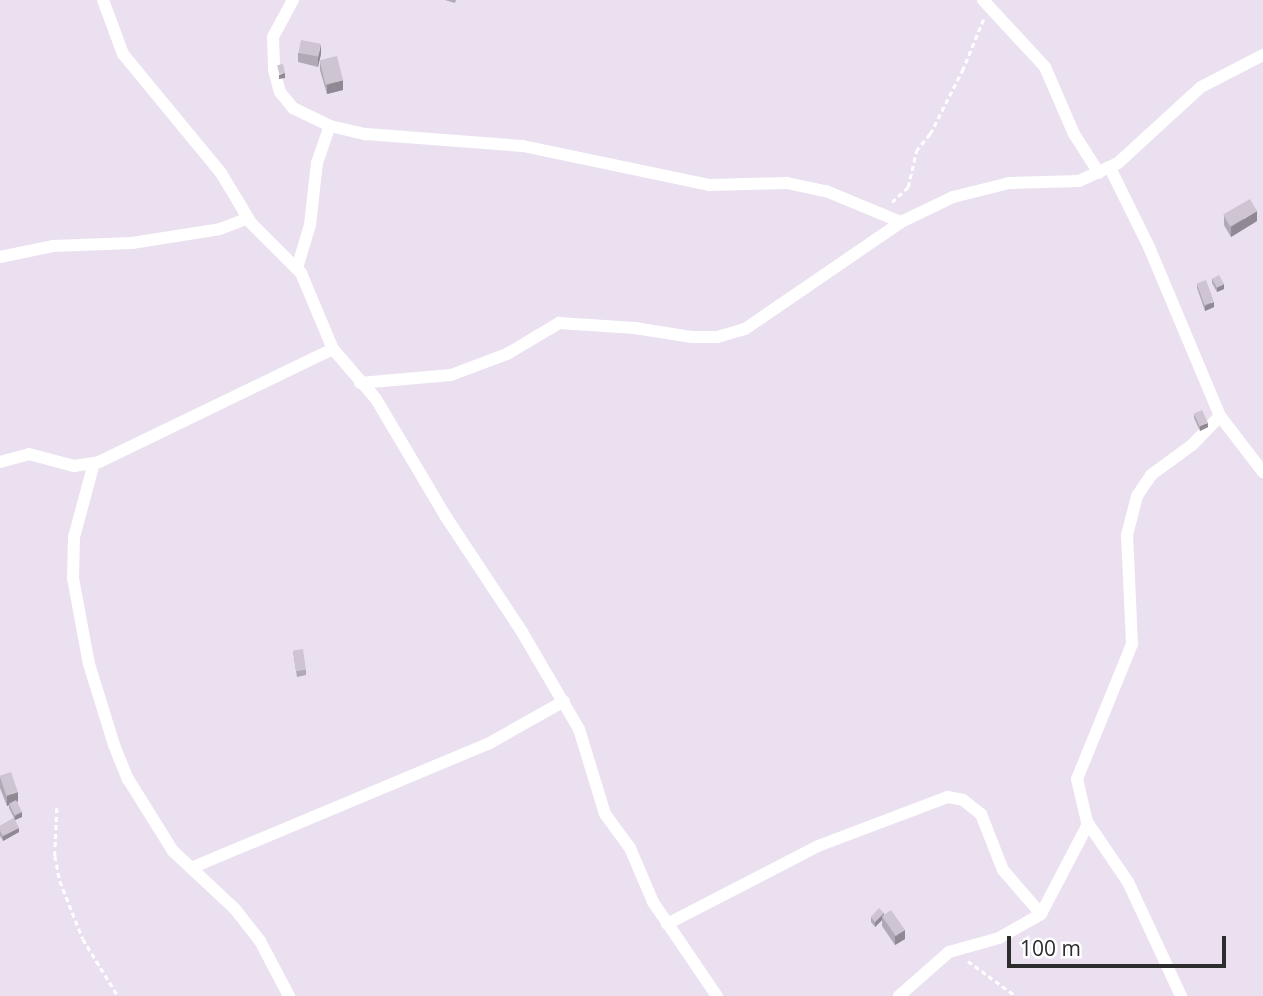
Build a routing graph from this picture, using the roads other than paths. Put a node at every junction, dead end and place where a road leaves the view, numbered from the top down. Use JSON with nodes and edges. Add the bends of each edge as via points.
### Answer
{"nodes":[{"id":1,"x":103,"y":0,"type":"edge"},
{"id":2,"x":293,"y":0,"type":"edge"},
{"id":3,"x":985,"y":5,"type":"edge"},
{"id":4,"x":1263,"y":55,"type":"edge"},
{"id":5,"x":330,"y":126,"type":"junction"},
{"id":6,"x":1105,"y":170,"type":"junction"},
{"id":7,"x":248,"y":218,"type":"junction"},
{"id":8,"x":901,"y":222,"type":"junction"},
{"id":9,"x":0,"y":257,"type":"edge"},
{"id":10,"x":297,"y":268,"type":"junction"},
{"id":11,"x":333,"y":349,"type":"junction"},
{"id":12,"x":360,"y":383,"type":"junction"},
{"id":13,"x":1220,"y":416,"type":"junction"},
{"id":14,"x":0,"y":462,"type":"edge"},
{"id":15,"x":94,"y":463,"type":"junction"},
{"id":16,"x":1263,"y":472,"type":"edge"},
{"id":17,"x":564,"y":701,"type":"junction"},
{"id":18,"x":1088,"y":824,"type":"junction"},
{"id":19,"x":191,"y":869,"type":"junction"},
{"id":20,"x":1041,"y":914,"type":"junction"},
{"id":21,"x":667,"y":924,"type":"junction"},
{"id":22,"x":289,"y":996,"type":"edge"},
{"id":23,"x":716,"y":996,"type":"edge"},
{"id":24,"x":899,"y":996,"type":"edge"},
{"id":25,"x":1181,"y":996,"type":"edge"}],
"edges":[{"from":1,"to":7,"type":"street","via":[[123,54],[220,173]]},
{"from":2,"to":5,"type":"street","via":[[273,37],[280,92],[293,108]]},
{"from":3,"to":6,"type":"street","via":[[1045,67],[1074,134]]},
{"from":4,"to":6,"type":"street","via":[[1201,87]]},
{"from":5,"to":8,"type":"street","via":[[366,134],[523,146],[710,186],[787,183],[826,191]]},
{"from":5,"to":10,"type":"street","via":[[317,163],[310,225]]},
{"from":6,"to":8,"type":"street","via":[[1057,185],[1009,183],[983,188]]},
{"from":6,"to":13,"type":"street","via":[[1149,247]]},
{"from":7,"to":9,"type":"street","via":[[220,229],[143,241],[53,246]]},
{"from":7,"to":10,"type":"street"},
{"from":8,"to":12,"type":"street","via":[[745,329],[717,337],[692,337],[559,323],[507,354],[451,375]]},
{"from":10,"to":11,"type":"street"},
{"from":11,"to":12,"type":"street"},
{"from":11,"to":15,"type":"street","via":[[302,368]]},
{"from":12,"to":17,"type":"street","via":[[376,399]]},
{"from":13,"to":16,"type":"street"},
{"from":13,"to":18,"type":"street","via":[[1192,445],[1151,475],[1137,496],[1128,534],[1132,644],[1077,779]]},
{"from":14,"to":15,"type":"street","via":[[29,454],[74,466]]},
{"from":15,"to":19,"type":"street","via":[[74,551],[75,589],[89,664],[128,779],[173,851]]},
{"from":17,"to":19,"type":"street","via":[[488,744]]},
{"from":17,"to":21,"type":"street","via":[[587,748],[605,814],[630,848]]},
{"from":18,"to":20,"type":"street"},
{"from":18,"to":25,"type":"street","via":[[1128,882]]},
{"from":19,"to":22,"type":"street","via":[[260,941]]},
{"from":20,"to":21,"type":"street","via":[[1003,870],[981,814],[962,800],[948,797],[818,846]]},
{"from":20,"to":24,"type":"street","via":[[999,937],[948,953]]},
{"from":21,"to":23,"type":"street"}]}
